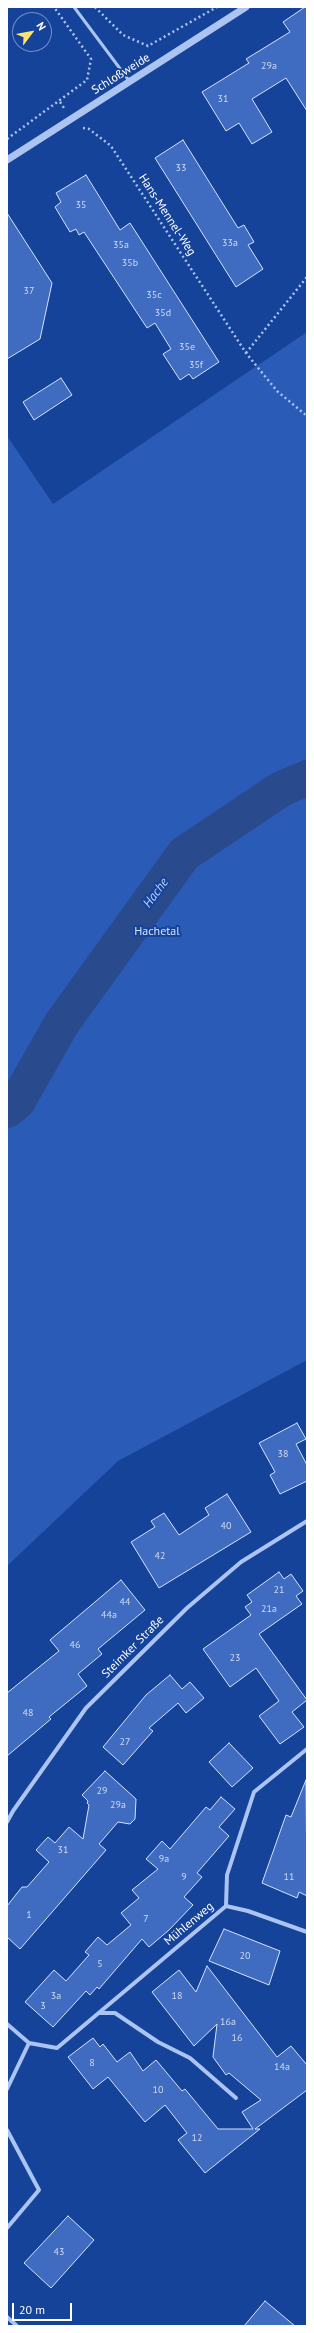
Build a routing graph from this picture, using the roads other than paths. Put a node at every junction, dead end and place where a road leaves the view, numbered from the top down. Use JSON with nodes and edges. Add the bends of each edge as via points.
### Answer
{"nodes":[{"id":1,"x":74,"y":7,"type":"edge"},
{"id":2,"x":246,"y":7,"type":"edge"},
{"id":3,"x":130,"y":82,"type":"junction"},
{"id":4,"x":7,"y":160,"type":"edge"},
{"id":5,"x":307,"y":1521,"type":"edge"},
{"id":6,"x":307,"y":1749,"type":"edge"},
{"id":7,"x":7,"y":1822,"type":"edge"},
{"id":8,"x":226,"y":1906,"type":"junction"},
{"id":9,"x":307,"y":1932,"type":"edge"},
{"id":10,"x":100,"y":2012,"type":"junction"},
{"id":11,"x":7,"y":2024,"type":"edge"},
{"id":12,"x":30,"y":2043,"type":"junction"},
{"id":13,"x":7,"y":2089,"type":"edge"},
{"id":14,"x":236,"y":2098,"type":"dead end"},
{"id":15,"x":7,"y":2130,"type":"edge"},
{"id":16,"x":7,"y":2228,"type":"edge"},
{"id":17,"x":7,"y":2317,"type":"edge"},
{"id":18,"x":17,"y":2326,"type":"edge"}],
"edges":[{"from":1,"to":3,"type":"lane"},
{"from":2,"to":3,"type":"street","name":"Schloßweide"},
{"from":3,"to":4,"type":"street","name":"Schloßweide"},
{"from":5,"to":7,"type":"street","name":"Steimker Straße","via":[[241,1562],[211,1587],[92,1703],[17,1804]]},
{"from":6,"to":8,"type":"street","via":[[254,1792],[227,1875]]},
{"from":8,"to":9,"type":"street","name":"Mühlenweg"},
{"from":8,"to":10,"type":"street","name":"Mühlenweg"},
{"from":10,"to":12,"type":"street","name":"Mühlenweg","via":[[57,2048]]},
{"from":10,"to":14,"type":"street","via":[[116,2013],[158,2042],[190,2058]]},
{"from":11,"to":12,"type":"street","name":"Mühlenweg"},
{"from":12,"to":13,"type":"street"},
{"from":15,"to":16,"type":"street","via":[[39,2190]]},
{"from":17,"to":18,"type":"street"}]}
